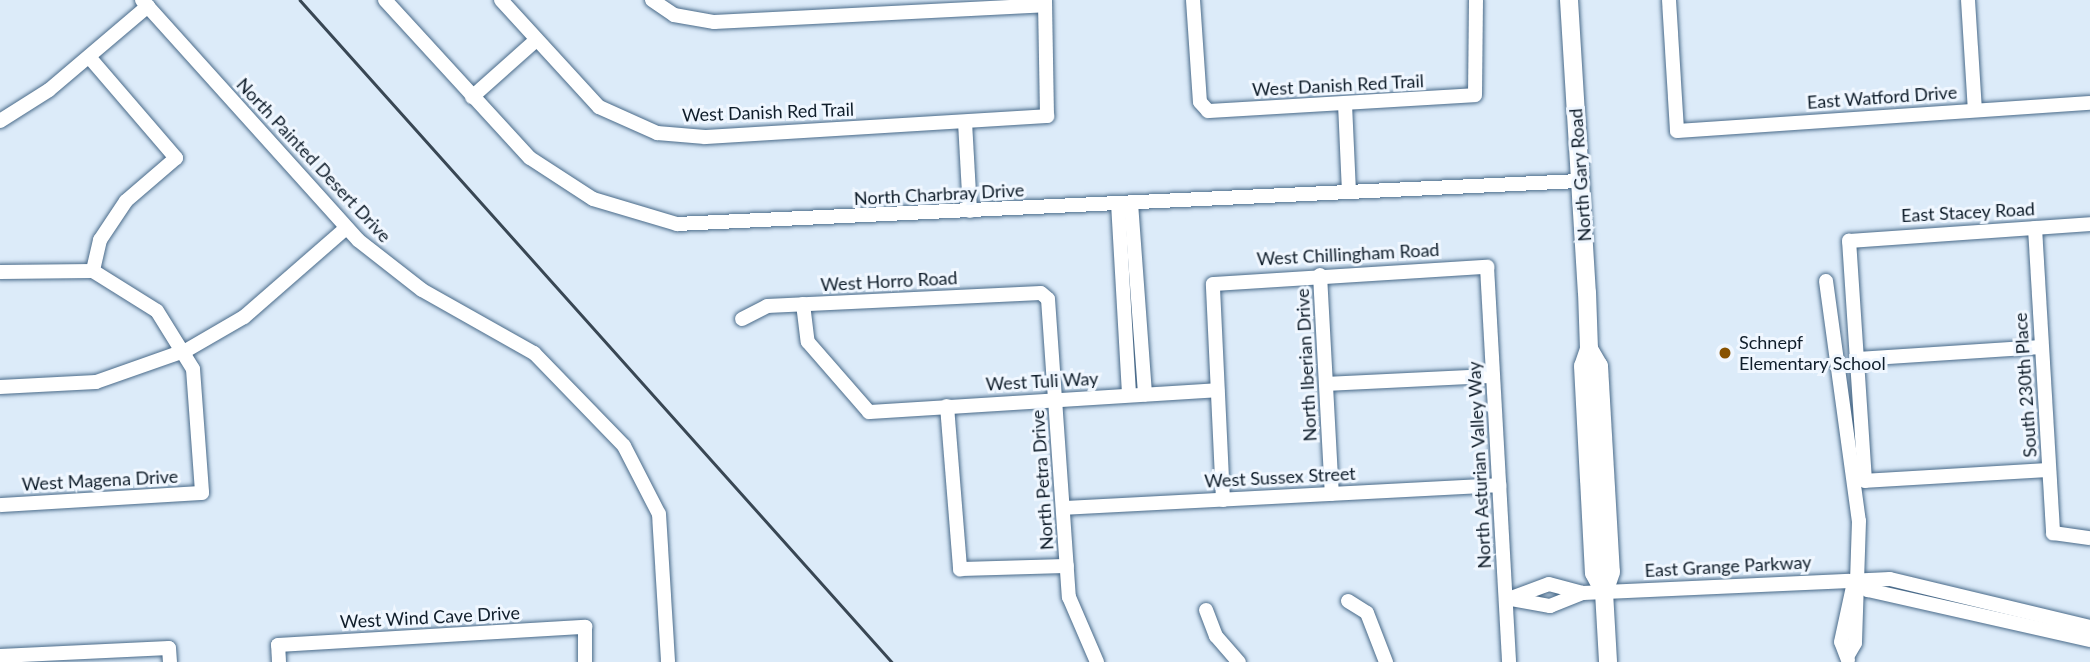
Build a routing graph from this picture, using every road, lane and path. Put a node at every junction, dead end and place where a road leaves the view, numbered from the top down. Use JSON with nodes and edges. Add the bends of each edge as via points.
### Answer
{"nodes":[{"id":1,"x":385,"y":0,"type":"edge"},
{"id":2,"x":501,"y":0,"type":"edge"},
{"id":3,"x":652,"y":0,"type":"edge"},
{"id":4,"x":1194,"y":0,"type":"edge"},
{"id":5,"x":1476,"y":0,"type":"edge"},
{"id":6,"x":1569,"y":0,"type":"edge"},
{"id":7,"x":1669,"y":0,"type":"edge"},
{"id":8,"x":1968,"y":0,"type":"edge"},
{"id":9,"x":145,"y":3,"type":"edge"},
{"id":10,"x":1045,"y":3,"type":"edge"},
{"id":11,"x":535,"y":41,"type":"junction"},
{"id":12,"x":89,"y":58,"type":"junction"},
{"id":13,"x":472,"y":97,"type":"junction"},
{"id":14,"x":2090,"y":103,"type":"edge"},
{"id":15,"x":1345,"y":104,"type":"junction"},
{"id":16,"x":1975,"y":110,"type":"junction"},
{"id":17,"x":0,"y":121,"type":"edge"},
{"id":18,"x":965,"y":122,"type":"junction"},
{"id":19,"x":1580,"y":181,"type":"junction"},
{"id":20,"x":1349,"y":191,"type":"junction"},
{"id":21,"x":1124,"y":203,"type":"junction"},
{"id":22,"x":970,"y":211,"type":"junction"},
{"id":23,"x":2090,"y":224,"type":"edge"},
{"id":24,"x":345,"y":228,"type":"junction"},
{"id":25,"x":2035,"y":228,"type":"junction"},
{"id":26,"x":1487,"y":267,"type":"joint"},
{"id":27,"x":93,"y":271,"type":"junction"},
{"id":28,"x":0,"y":272,"type":"edge"},
{"id":29,"x":1320,"y":275,"type":"junction"},
{"id":30,"x":1826,"y":281,"type":"dead end"},
{"id":31,"x":1140,"y":290,"type":"junction"},
{"id":32,"x":1041,"y":293,"type":"joint"},
{"id":33,"x":1122,"y":293,"type":"junction"},
{"id":34,"x":803,"y":304,"type":"junction"},
{"id":35,"x":742,"y":319,"type":"dead end"},
{"id":36,"x":2042,"y":347,"type":"junction"},
{"id":37,"x":187,"y":350,"type":"junction"},
{"id":38,"x":1857,"y":359,"type":"junction"},
{"id":39,"x":1493,"y":376,"type":"junction"},
{"id":40,"x":1327,"y":384,"type":"junction"},
{"id":41,"x":0,"y":387,"type":"edge"},
{"id":42,"x":1217,"y":390,"type":"junction"},
{"id":43,"x":1145,"y":394,"type":"junction"},
{"id":44,"x":1129,"y":395,"type":"junction"},
{"id":45,"x":1055,"y":399,"type":"junction"},
{"id":46,"x":947,"y":406,"type":"junction"},
{"id":47,"x":2049,"y":470,"type":"junction"},
{"id":48,"x":1499,"y":485,"type":"junction"},
{"id":49,"x":1332,"y":494,"type":"junction"},
{"id":50,"x":1223,"y":499,"type":"junction"},
{"id":51,"x":0,"y":505,"type":"edge"},
{"id":52,"x":1063,"y":508,"type":"junction"},
{"id":53,"x":2090,"y":538,"type":"edge"},
{"id":54,"x":1067,"y":566,"type":"junction"},
{"id":55,"x":1854,"y":581,"type":"junction"},
{"id":56,"x":1542,"y":587,"type":"junction"},
{"id":57,"x":1604,"y":592,"type":"junction"},
{"id":58,"x":1583,"y":593,"type":"junction"},
{"id":59,"x":1508,"y":598,"type":"junction"},
{"id":60,"x":1348,"y":601,"type":"dead end"},
{"id":61,"x":1542,"y":603,"type":"junction"},
{"id":62,"x":1206,"y":610,"type":"dead end"},
{"id":63,"x":2090,"y":627,"type":"edge"},
{"id":64,"x":2090,"y":640,"type":"edge"},
{"id":65,"x":169,"y":655,"type":"edge"},
{"id":66,"x":0,"y":656,"type":"edge"},
{"id":67,"x":1848,"y":658,"type":"edge"},
{"id":68,"x":279,"y":662,"type":"edge"},
{"id":69,"x":586,"y":662,"type":"edge"},
{"id":70,"x":668,"y":662,"type":"edge"},
{"id":71,"x":1097,"y":662,"type":"edge"},
{"id":72,"x":1239,"y":662,"type":"edge"},
{"id":73,"x":1387,"y":662,"type":"edge"},
{"id":74,"x":1509,"y":662,"type":"edge"},
{"id":75,"x":1608,"y":662,"type":"edge"}],
"edges":[{"from":1,"to":13,"type":"street","name":"North Charbray Drive"},
{"from":2,"to":11,"type":"street","name":"West Danish Red Trail"},
{"from":3,"to":10,"type":"street","via":[[674,15],[714,22]]},
{"from":4,"to":15,"type":"street","name":"West Danish Red Trail","via":[[1203,108]]},
{"from":5,"to":15,"type":"street","name":"West Danish Red Trail","via":[[1475,95]]},
{"from":6,"to":19,"type":"main road","name":"North Gary Road"},
{"from":7,"to":16,"type":"street","name":"East Watford Drive","via":[[1677,131]]},
{"from":8,"to":16,"type":"street"},
{"from":9,"to":12,"type":"street"},
{"from":9,"to":24,"type":"street","name":"North Painted Desert Drive"},
{"from":10,"to":18,"type":"street","name":"West Danish Red Trail","via":[[1047,116]]},
{"from":11,"to":13,"type":"street"},
{"from":11,"to":18,"type":"street","name":"West Danish Red Trail","via":[[599,107],[657,133],[705,136]]},
{"from":12,"to":17,"type":"street"},
{"from":12,"to":27,"type":"street","via":[[176,158],[125,201],[100,240]]},
{"from":13,"to":22,"type":"street","name":"North Charbray Drive","via":[[551,174],[643,218],[711,225]]},
{"from":14,"to":16,"type":"street","name":"East Watford Drive"},
{"from":15,"to":20,"type":"street"},
{"from":18,"to":22,"type":"street"},
{"from":19,"to":20,"type":"street","name":"North Charbray Drive"},
{"from":19,"to":57,"type":"main road","name":"North Gary Road","via":[[1589,349],[1583,366],[1594,573]]},
{"from":20,"to":21,"type":"street","name":"North Charbray Drive"},
{"from":21,"to":22,"type":"street","name":"North Charbray Drive"},
{"from":21,"to":31,"type":"street"},
{"from":21,"to":33,"type":"street"},
{"from":23,"to":25,"type":"street","name":"East Stacey Road"},
{"from":24,"to":37,"type":"street","via":[[244,317]]},
{"from":24,"to":70,"type":"street","name":"North Painted Desert Drive","via":[[422,290],[534,352],[635,460],[661,526]]},
{"from":25,"to":36,"type":"street","name":"South 230th Place"},
{"from":25,"to":38,"type":"street","name":"East Stacey Road","via":[[1849,241]]},
{"from":26,"to":29,"type":"street","name":"West Chillingham Road"},
{"from":26,"to":39,"type":"street","name":"North Asturian Valley Way"},
{"from":27,"to":28,"type":"street"},
{"from":27,"to":37,"type":"street","via":[[142,297]]},
{"from":29,"to":40,"type":"street","name":"North Iberian Drive"},
{"from":29,"to":42,"type":"street","name":"West Chillingham Road","via":[[1213,284]]},
{"from":30,"to":55,"type":"street","via":[[1859,520]]},
{"from":31,"to":33,"type":"street"},
{"from":31,"to":43,"type":"street"},
{"from":32,"to":34,"type":"street","name":"West Horro Road"},
{"from":32,"to":45,"type":"street","name":"North Petra Drive","via":[[1049,305]]},
{"from":33,"to":44,"type":"street"},
{"from":34,"to":35,"type":"street","name":"West Horro Road","via":[[753,309]]},
{"from":34,"to":46,"type":"street","name":"West Tuli Way","via":[[808,342],[869,412]]},
{"from":36,"to":38,"type":"street"},
{"from":36,"to":47,"type":"street","name":"South 230th Place"},
{"from":37,"to":41,"type":"street","via":[[96,382]]},
{"from":37,"to":51,"type":"street","name":"West Magena Drive","via":[[202,493]]},
{"from":38,"to":47,"type":"street","via":[[1865,481]]},
{"from":39,"to":40,"type":"street"},
{"from":39,"to":48,"type":"street","name":"North Asturian Valley Way"},
{"from":40,"to":49,"type":"street","name":"North Iberian Drive"},
{"from":42,"to":43,"type":"street","name":"West Tuli Way"},
{"from":42,"to":50,"type":"street"},
{"from":43,"to":44,"type":"street","name":"West Tuli Way"},
{"from":44,"to":45,"type":"street","name":"West Tuli Way"},
{"from":45,"to":46,"type":"street","name":"West Tuli Way"},
{"from":45,"to":52,"type":"street","name":"North Petra Drive"},
{"from":46,"to":54,"type":"street","via":[[960,569]]},
{"from":47,"to":53,"type":"street","name":"South 230th Place","via":[[2053,533]]},
{"from":48,"to":49,"type":"street","name":"West Sussex Street"},
{"from":48,"to":59,"type":"street","name":"North Asturian Valley Way"},
{"from":49,"to":50,"type":"street","name":"West Sussex Street"},
{"from":50,"to":52,"type":"street","name":"West Sussex Street"},
{"from":52,"to":54,"type":"street","name":"North Petra Drive"},
{"from":54,"to":71,"type":"street","name":"North Petra Drive","via":[[1074,618]]},
{"from":55,"to":57,"type":"street","name":"East Grange Parkway"},
{"from":55,"to":63,"type":"street","name":"East Grange Parkway","via":[[1912,583]]},
{"from":55,"to":64,"type":"street","name":"East Grange Parkway","via":[[1868,590]]},
{"from":55,"to":67,"type":"street","via":[[1855,643]]},
{"from":56,"to":58,"type":"street"},
{"from":56,"to":59,"type":"street"},
{"from":56,"to":61,"type":"street"},
{"from":57,"to":58,"type":"street","name":"East Grange Parkway"},
{"from":57,"to":75,"type":"main road","name":"North Gary Road"},
{"from":58,"to":61,"type":"street"},
{"from":59,"to":61,"type":"street"},
{"from":59,"to":74,"type":"street","name":"North Asturian Valley Way"},
{"from":60,"to":73,"type":"street","via":[[1367,613]]},
{"from":62,"to":72,"type":"street","via":[[1216,636]]},
{"from":65,"to":66,"type":"street"},
{"from":68,"to":69,"type":"street","name":"West Wind Cave Drive","via":[[278,645],[585,627]]}]}
